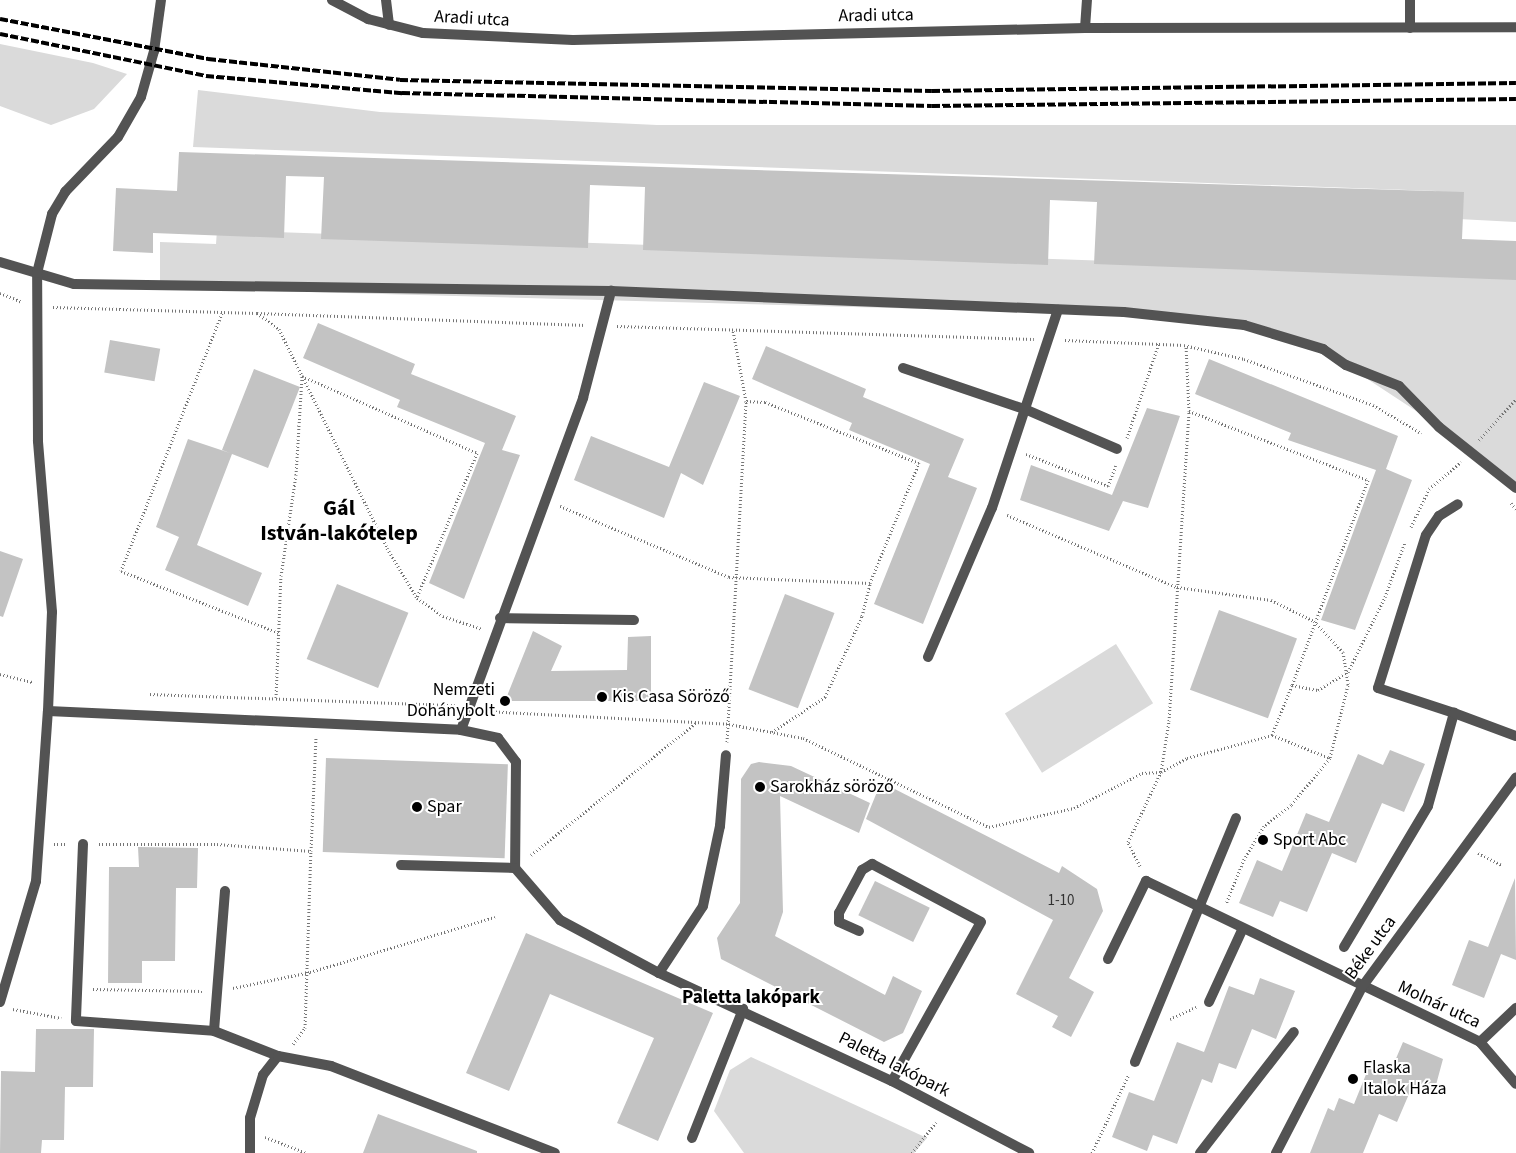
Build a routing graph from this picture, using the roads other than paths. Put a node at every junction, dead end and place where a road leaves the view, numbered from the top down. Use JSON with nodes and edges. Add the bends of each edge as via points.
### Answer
{"nodes":[{"id":1,"x":161,"y":0,"type":"edge"},
{"id":2,"x":332,"y":0,"type":"edge"},
{"id":3,"x":386,"y":0,"type":"edge"},
{"id":4,"x":1087,"y":0,"type":"edge"},
{"id":5,"x":1410,"y":0,"type":"edge"},
{"id":6,"x":389,"y":25,"type":"junction"},
{"id":7,"x":1516,"y":27,"type":"edge"},
{"id":8,"x":1085,"y":28,"type":"junction"},
{"id":9,"x":1410,"y":28,"type":"junction"},
{"id":10,"x":0,"y":262,"type":"edge"},
{"id":11,"x":37,"y":273,"type":"junction"},
{"id":12,"x":611,"y":291,"type":"junction"},
{"id":13,"x":1058,"y":310,"type":"junction"},
{"id":14,"x":904,"y":368,"type":"dead end"},
{"id":15,"x":1027,"y":410,"type":"junction"},
{"id":16,"x":1117,"y":449,"type":"dead end"},
{"id":17,"x":1516,"y":488,"type":"edge"},
{"id":18,"x":1458,"y":504,"type":"dead end"},
{"id":19,"x":500,"y":618,"type":"junction"},
{"id":20,"x":634,"y":620,"type":"dead end"},
{"id":21,"x":928,"y":657,"type":"dead end"},
{"id":22,"x":48,"y":711,"type":"junction"},
{"id":23,"x":1454,"y":714,"type":"junction"},
{"id":24,"x":460,"y":730,"type":"junction"},
{"id":25,"x":1516,"y":736,"type":"edge"},
{"id":26,"x":726,"y":755,"type":"road end"},
{"id":27,"x":1516,"y":777,"type":"edge"},
{"id":28,"x":1236,"y":818,"type":"dead end"},
{"id":29,"x":83,"y":844,"type":"road end"},
{"id":30,"x":401,"y":865,"type":"dead end"},
{"id":31,"x":515,"y":868,"type":"junction"},
{"id":32,"x":225,"y":891,"type":"dead end"},
{"id":33,"x":1199,"y":906,"type":"junction"},
{"id":34,"x":1243,"y":928,"type":"junction"},
{"id":35,"x":859,"y":931,"type":"dead end"},
{"id":36,"x":1344,"y":947,"type":"dead end"},
{"id":37,"x":1108,"y":959,"type":"dead end"},
{"id":38,"x":660,"y":973,"type":"junction"},
{"id":39,"x":3,"y":983,"type":"edge"},
{"id":40,"x":1362,"y":987,"type":"junction"},
{"id":41,"x":0,"y":1002,"type":"edge"},
{"id":42,"x":1209,"y":1002,"type":"road end"},
{"id":43,"x":743,"y":1008,"type":"junction"},
{"id":44,"x":1516,"y":1008,"type":"edge"},
{"id":45,"x":214,"y":1031,"type":"junction"},
{"id":46,"x":1294,"y":1032,"type":"dead end"},
{"id":47,"x":1480,"y":1042,"type":"junction"},
{"id":48,"x":280,"y":1057,"type":"junction"},
{"id":49,"x":1135,"y":1062,"type":"road end"},
{"id":50,"x":892,"y":1081,"type":"junction"},
{"id":51,"x":1516,"y":1084,"type":"edge"},
{"id":52,"x":692,"y":1138,"type":"dead end"},
{"id":53,"x":250,"y":1153,"type":"edge"},
{"id":54,"x":555,"y":1153,"type":"edge"},
{"id":55,"x":1029,"y":1153,"type":"edge"},
{"id":56,"x":1200,"y":1153,"type":"edge"},
{"id":57,"x":1276,"y":1153,"type":"edge"}],
"edges":[{"from":1,"to":11,"type":"street","via":[[154,51],[140,98],[118,137],[65,192],[52,214]]},
{"from":2,"to":6,"type":"street","name":"Aradi utca"},
{"from":3,"to":6,"type":"street"},
{"from":4,"to":8,"type":"street"},
{"from":5,"to":9,"type":"street"},
{"from":6,"to":8,"type":"street","name":"Aradi utca","via":[[423,33],[573,40]]},
{"from":7,"to":9,"type":"street","name":"Aradi utca"},
{"from":8,"to":9,"type":"street","name":"Aradi utca"},
{"from":10,"to":11,"type":"street"},
{"from":11,"to":12,"type":"street","via":[[74,284],[160,288]]},
{"from":11,"to":22,"type":"street","via":[[38,442],[52,612]]},
{"from":12,"to":13,"type":"street"},
{"from":12,"to":19,"type":"street","via":[[582,398]]},
{"from":13,"to":15,"type":"street"},
{"from":13,"to":17,"type":"street","via":[[1186,316],[1291,338],[1399,386]]},
{"from":14,"to":15,"type":"street"},
{"from":15,"to":16,"type":"street"},
{"from":15,"to":21,"type":"street","via":[[992,508]]},
{"from":18,"to":23,"type":"street","via":[[1439,516],[1426,535],[1378,688]]},
{"from":19,"to":20,"type":"street"},
{"from":19,"to":24,"type":"street"},
{"from":22,"to":24,"type":"street"},
{"from":22,"to":39,"type":"street","via":[[36,881]]},
{"from":23,"to":25,"type":"street"},
{"from":23,"to":36,"type":"street","via":[[1428,806]]},
{"from":24,"to":31,"type":"street","via":[[498,738],[516,762]]},
{"from":26,"to":38,"type":"street","via":[[720,826],[703,906]]},
{"from":27,"to":40,"type":"street","name":"Béke utca"},
{"from":28,"to":33,"type":"street"},
{"from":29,"to":45,"type":"street","via":[[76,1021]]},
{"from":30,"to":31,"type":"street"},
{"from":31,"to":38,"type":"street","name":"Paletta lakópark","via":[[560,920]]},
{"from":32,"to":45,"type":"street"},
{"from":33,"to":34,"type":"street","name":"Molnár utca"},
{"from":33,"to":37,"type":"street","name":"Molnár utca","via":[[1146,881]]},
{"from":33,"to":49,"type":"street"},
{"from":34,"to":40,"type":"street","name":"Molnár utca"},
{"from":34,"to":42,"type":"street"},
{"from":35,"to":50,"type":"street","via":[[839,922],[839,913],[862,870],[872,864],[981,922]]},
{"from":38,"to":43,"type":"street","name":"Paletta lakópark"},
{"from":39,"to":41,"type":"street"},
{"from":40,"to":47,"type":"street","name":"Molnár utca"},
{"from":40,"to":57,"type":"street","name":"Béke utca"},
{"from":43,"to":50,"type":"street","name":"Paletta lakópark"},
{"from":43,"to":52,"type":"street"},
{"from":44,"to":47,"type":"street"},
{"from":45,"to":48,"type":"street"},
{"from":46,"to":56,"type":"street"},
{"from":47,"to":51,"type":"street","name":"Molnár utca"},
{"from":48,"to":53,"type":"street","via":[[263,1075],[250,1131]]},
{"from":48,"to":54,"type":"street","via":[[331,1066]]},
{"from":50,"to":55,"type":"street","name":"Paletta lakópark"}]}
